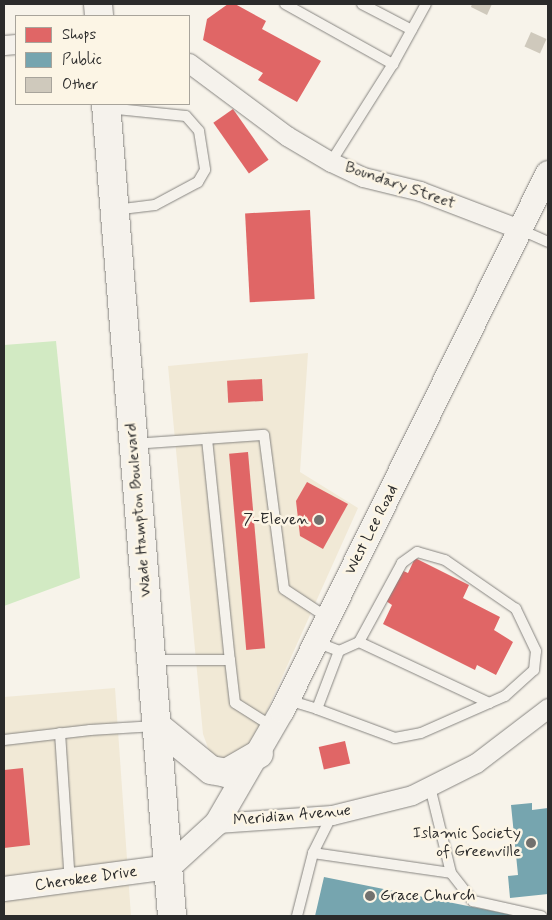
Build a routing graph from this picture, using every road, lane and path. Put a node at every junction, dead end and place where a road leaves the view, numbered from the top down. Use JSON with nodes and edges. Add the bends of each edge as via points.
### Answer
{"nodes":[{"id":1,"x":285,"y":4,"type":"edge"},
{"id":2,"x":362,"y":4,"type":"edge"},
{"id":3,"x":426,"y":4,"type":"edge"},
{"id":4,"x":412,"y":30,"type":"junction"},
{"id":5,"x":190,"y":64,"type":"edge"},
{"id":6,"x":393,"y":64,"type":"junction"},
{"id":7,"x":106,"y":106,"type":"edge"},
{"id":8,"x":331,"y":162,"type":"junction"},
{"id":9,"x":548,"y":173,"type":"edge"},
{"id":10,"x":115,"y":210,"type":"junction"},
{"id":11,"x":519,"y":229,"type":"junction"},
{"id":12,"x":548,"y":242,"type":"edge"},
{"id":13,"x":207,"y":439,"type":"junction"},
{"id":14,"x":134,"y":444,"type":"junction"},
{"id":15,"x":328,"y":618,"type":"junction"},
{"id":16,"x":316,"y":642,"type":"junction"},
{"id":17,"x":359,"y":642,"type":"junction"},
{"id":18,"x":338,"y":651,"type":"junction"},
{"id":19,"x":152,"y":660,"type":"junction"},
{"id":20,"x":230,"y":660,"type":"junction"},
{"id":21,"x":288,"y":700,"type":"junction"},
{"id":22,"x":490,"y":703,"type":"junction"},
{"id":23,"x":548,"y":708,"type":"edge"},
{"id":24,"x":316,"y":709,"type":"junction"},
{"id":25,"x":157,"y":726,"type":"junction"},
{"id":26,"x":274,"y":728,"type":"junction"},
{"id":27,"x":60,"y":733,"type":"junction"},
{"id":28,"x":4,"y":740,"type":"edge"},
{"id":29,"x":259,"y":754,"type":"junction"},
{"id":30,"x":430,"y":787,"type":"junction"},
{"id":31,"x":332,"y":815,"type":"junction"},
{"id":32,"x":218,"y":823,"type":"junction"},
{"id":33,"x":313,"y":853,"type":"junction"},
{"id":34,"x":169,"y":867,"type":"junction"},
{"id":35,"x":451,"y":873,"type":"junction"},
{"id":36,"x":70,"y":882,"type":"junction"},
{"id":37,"x":4,"y":889,"type":"edge"},
{"id":38,"x":172,"y":916,"type":"edge"},
{"id":39,"x":297,"y":916,"type":"edge"},
{"id":40,"x":540,"y":916,"type":"edge"}],
"edges":[{"from":1,"to":6,"type":"lane"},
{"from":2,"to":4,"type":"lane"},
{"from":3,"to":4,"type":"lane"},
{"from":4,"to":6,"type":"lane"},
{"from":5,"to":8,"type":"street","name":"Boundary Street","via":[[287,136]]},
{"from":6,"to":8,"type":"lane"},
{"from":7,"to":10,"type":"main road","name":"Wade Hampton Boulevard"},
{"from":7,"to":10,"type":"lane","via":[[186,116],[199,131],[206,170],[198,182],[155,206]]},
{"from":8,"to":11,"type":"street","name":"Boundary Street","via":[[363,177],[420,192]]},
{"from":9,"to":11,"type":"street","name":"West Lee Road"},
{"from":10,"to":14,"type":"main road","name":"Wade Hampton Boulevard"},
{"from":11,"to":12,"type":"lane"},
{"from":11,"to":15,"type":"street","name":"West Lee Road"},
{"from":13,"to":14,"type":"lane"},
{"from":13,"to":15,"type":"lane","via":[[264,435],[284,589]]},
{"from":13,"to":20,"type":"lane"},
{"from":14,"to":19,"type":"main road","name":"Wade Hampton Boulevard"},
{"from":15,"to":16,"type":"street","name":"West Lee Road"},
{"from":16,"to":18,"type":"lane"},
{"from":16,"to":21,"type":"street","name":"West Lee Road"},
{"from":17,"to":18,"type":"lane"},
{"from":17,"to":22,"type":"lane"},
{"from":17,"to":22,"type":"lane","via":[[402,563],[417,552],[445,560],[516,609],[536,650],[534,670],[505,696]]},
{"from":18,"to":24,"type":"lane"},
{"from":19,"to":20,"type":"lane"},
{"from":19,"to":25,"type":"main road","name":"Wade Hampton Boulevard"},
{"from":20,"to":26,"type":"lane","via":[[235,703]]},
{"from":21,"to":24,"type":"lane"},
{"from":21,"to":26,"type":"street","name":"West Lee Road"},
{"from":22,"to":24,"type":"lane","via":[[421,733],[395,738]]},
{"from":23,"to":30,"type":"street","name":"Meridian Avenue","via":[[476,763]]},
{"from":25,"to":27,"type":"lane"},
{"from":25,"to":29,"type":"main road","via":[[211,770],[226,773]]},
{"from":25,"to":34,"type":"main road","name":"Wade Hampton Boulevard"},
{"from":26,"to":29,"type":"street","name":"West Lee Road"},
{"from":27,"to":28,"type":"lane"},
{"from":27,"to":36,"type":"lane"},
{"from":29,"to":32,"type":"street","name":"West Lee Road"},
{"from":30,"to":31,"type":"street","name":"Meridian Avenue","via":[[371,808]]},
{"from":30,"to":35,"type":"lane"},
{"from":31,"to":32,"type":"street","name":"Meridian Avenue"},
{"from":31,"to":33,"type":"lane"},
{"from":32,"to":34,"type":"street","name":"West Lee Road"},
{"from":33,"to":35,"type":"lane"},
{"from":33,"to":39,"type":"lane"},
{"from":34,"to":36,"type":"street","name":"Cherokee Drive"},
{"from":34,"to":38,"type":"main road","name":"Wade Hampton Boulevard"},
{"from":35,"to":40,"type":"lane","via":[[473,901]]},
{"from":36,"to":37,"type":"street","name":"Cherokee Drive"}]}
